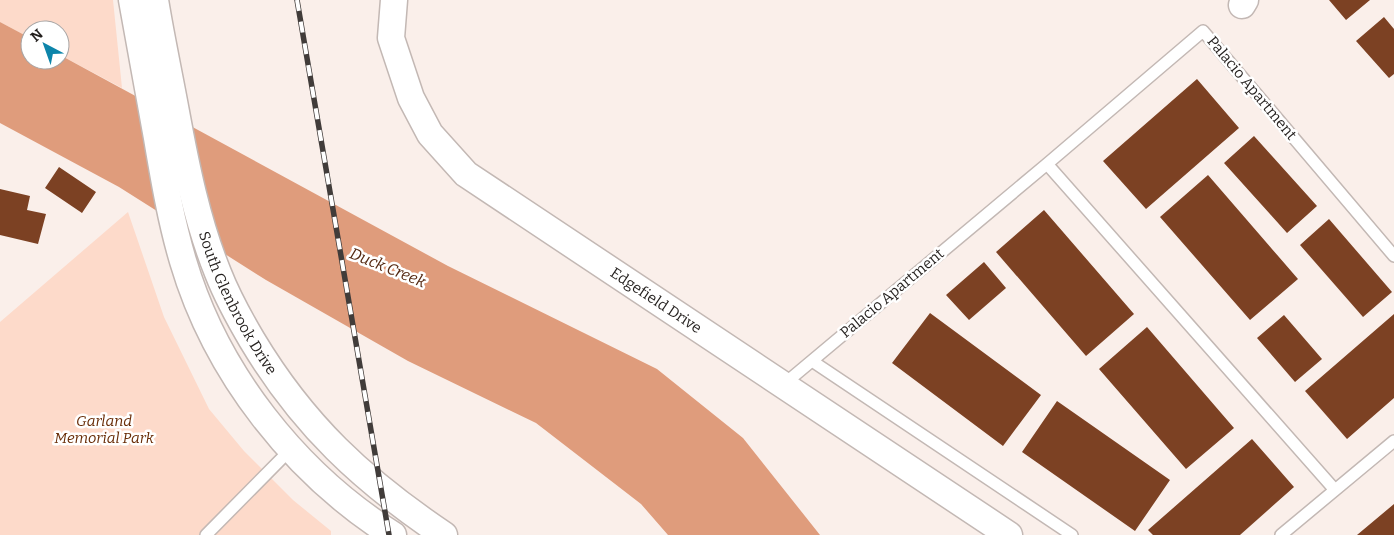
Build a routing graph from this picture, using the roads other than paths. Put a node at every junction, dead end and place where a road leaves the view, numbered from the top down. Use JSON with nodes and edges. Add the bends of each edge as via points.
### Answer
{"nodes":[{"id":1,"x":394,"y":0,"type":"edge"},
{"id":2,"x":145,"y":7,"type":"edge"},
{"id":3,"x":1047,"y":164,"type":"junction"},
{"id":4,"x":1394,"y":256,"type":"edge"},
{"id":5,"x":812,"y":361,"type":"junction"},
{"id":6,"x":783,"y":384,"type":"junction"},
{"id":7,"x":1394,"y":441,"type":"edge"},
{"id":8,"x":291,"y":449,"type":"junction"},
{"id":9,"x":1335,"y":490,"type":"junction"},
{"id":10,"x":206,"y":535,"type":"edge"},
{"id":11,"x":393,"y":535,"type":"edge"},
{"id":12,"x":444,"y":535,"type":"edge"},
{"id":13,"x":1009,"y":535,"type":"edge"},
{"id":14,"x":1072,"y":535,"type":"edge"},
{"id":15,"x":1281,"y":535,"type":"edge"}],
"edges":[{"from":1,"to":6,"type":"street","name":"Edgefield Drive","via":[[391,38],[411,98],[430,134],[466,174]]},
{"from":2,"to":8,"type":"street","name":"South Glenbrook Drive","via":[[168,203],[183,261],[211,332],[233,373]]},
{"from":2,"to":12,"type":"street","name":"South Glenbrook Drive","via":[[200,222],[236,312],[273,374],[335,450],[408,511]]},
{"from":3,"to":4,"type":"lane","name":"Palacio Apartment","via":[[1202,31]]},
{"from":3,"to":5,"type":"lane","name":"Palacio Apartment"},
{"from":3,"to":9,"type":"lane"},
{"from":5,"to":6,"type":"lane","name":"Palacio Apartment"},
{"from":5,"to":14,"type":"lane"},
{"from":6,"to":13,"type":"street","name":"Edgefield Drive"},
{"from":7,"to":9,"type":"lane"},
{"from":8,"to":10,"type":"lane"},
{"from":8,"to":11,"type":"street","name":"South Glenbrook Drive","via":[[332,490]]},
{"from":9,"to":15,"type":"lane"}]}
